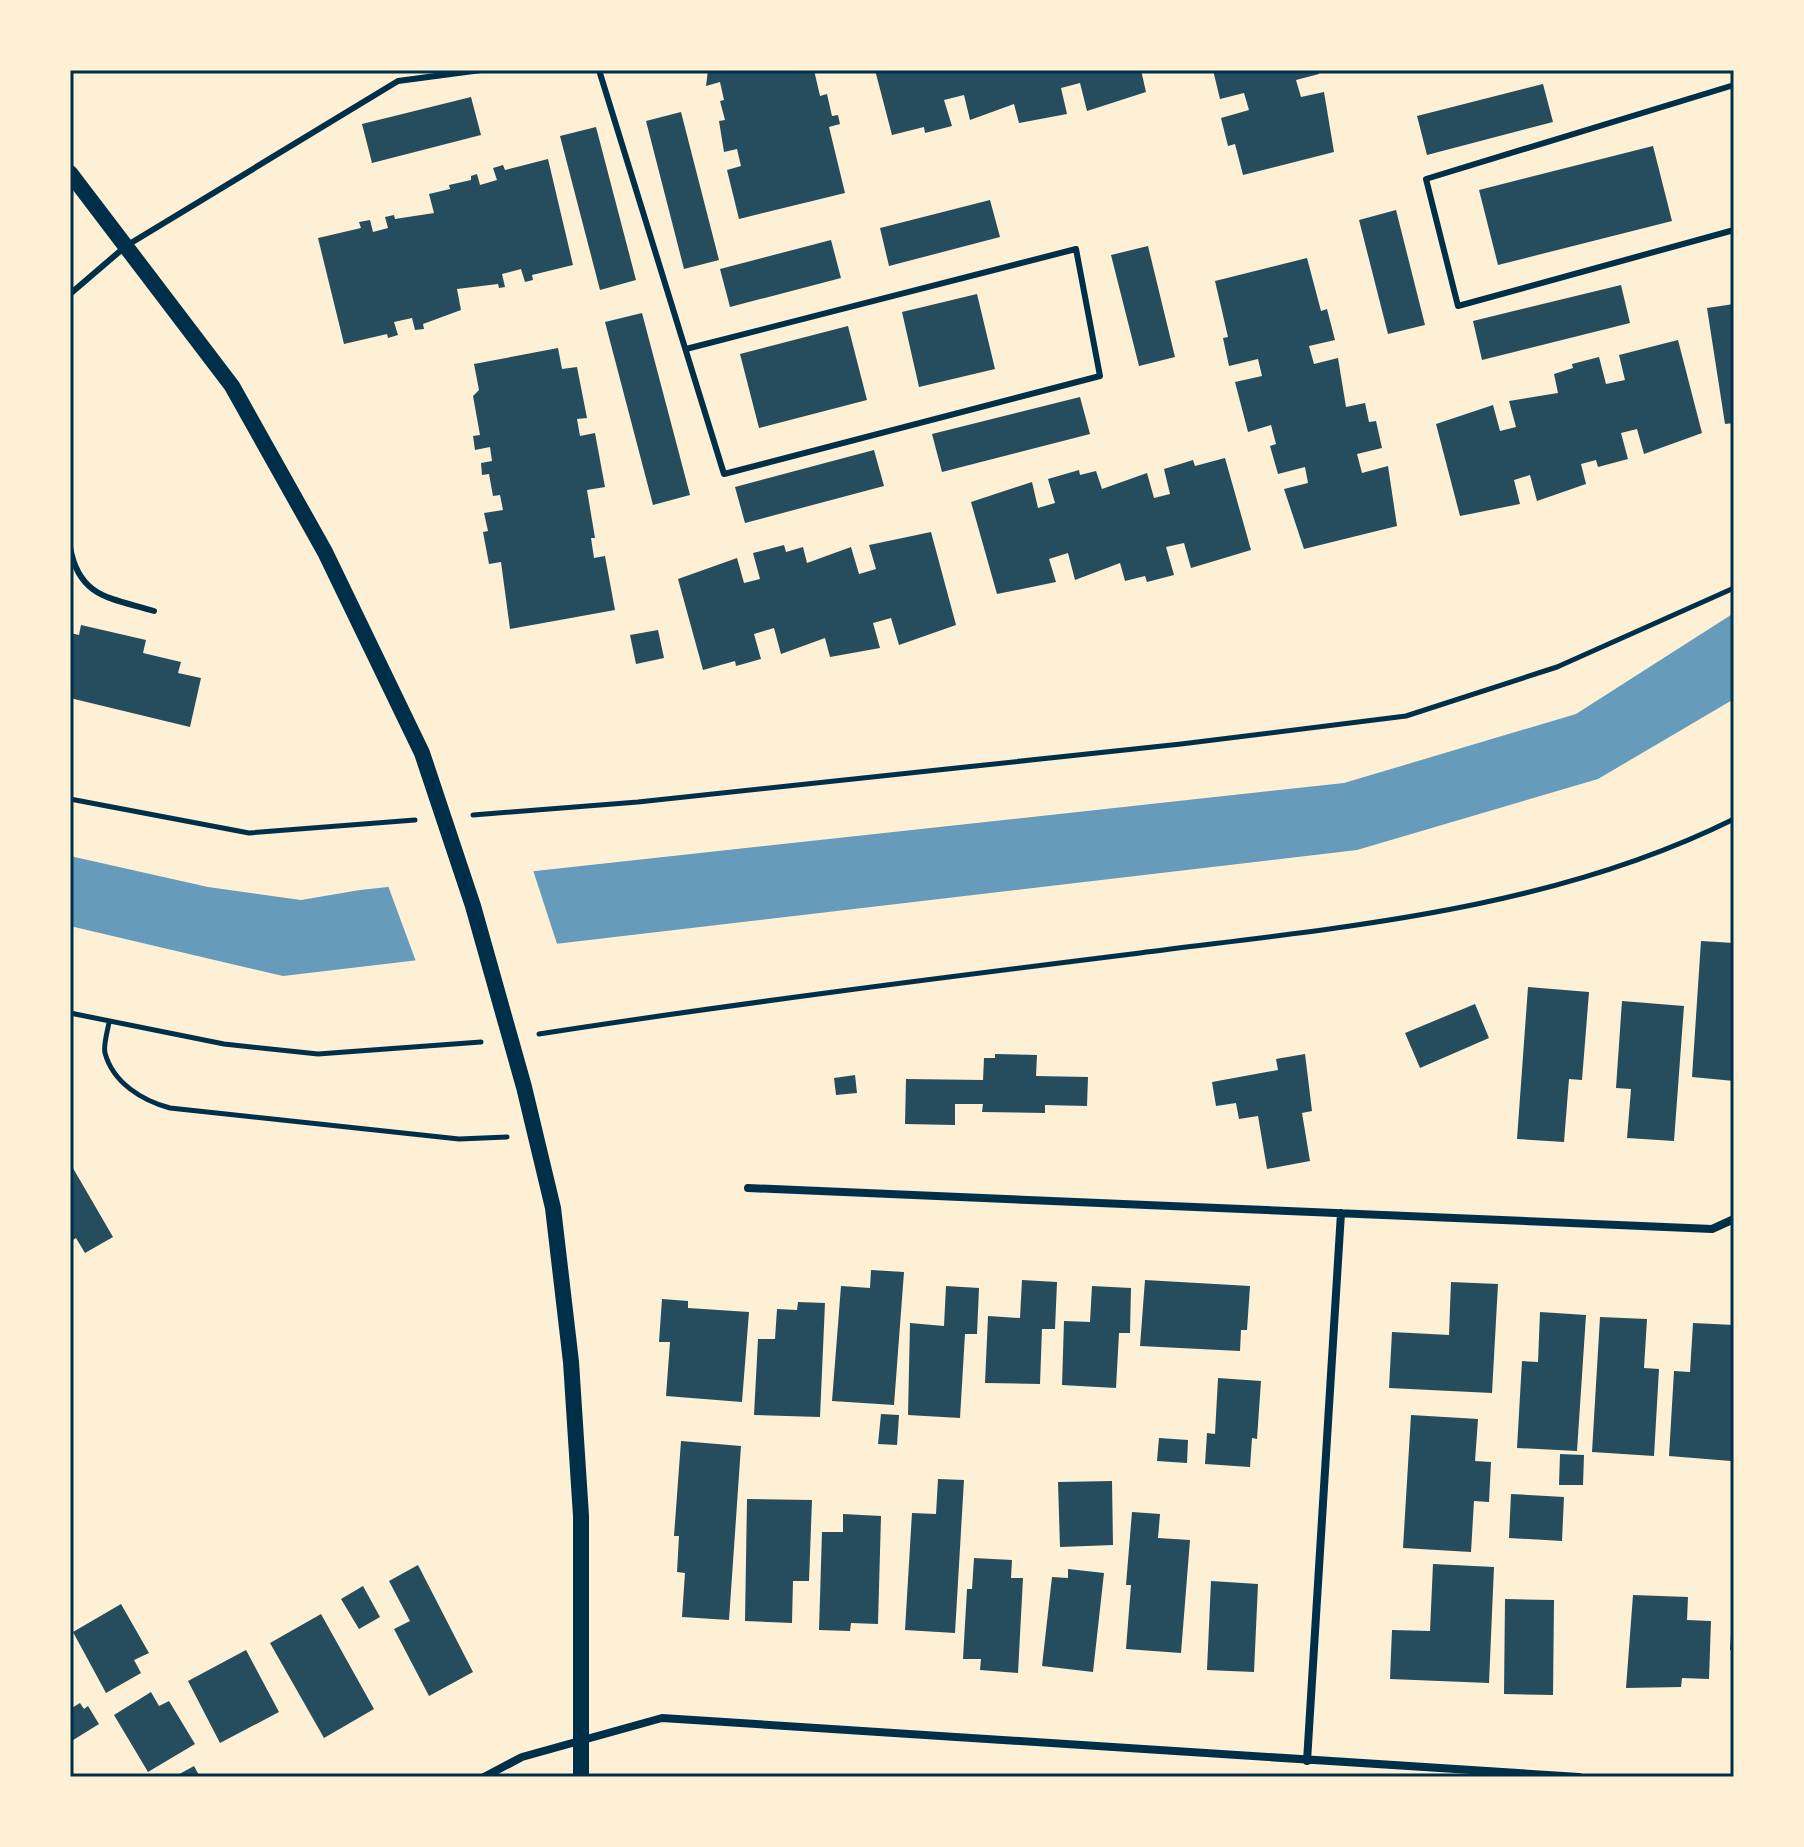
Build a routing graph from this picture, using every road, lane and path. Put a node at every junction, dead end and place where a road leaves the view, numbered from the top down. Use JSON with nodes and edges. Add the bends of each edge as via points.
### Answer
{"nodes":[{"id":1,"x":395,"y":70,"type":"edge"},
{"id":2,"x":481,"y":70,"type":"edge"},
{"id":3,"x":599,"y":70,"type":"edge"},
{"id":4,"x":398,"y":81,"type":"junction"},
{"id":5,"x":1734,"y":85,"type":"edge"},
{"id":6,"x":70,"y":173,"type":"edge"},
{"id":7,"x":1734,"y":230,"type":"edge"},
{"id":8,"x":126,"y":246,"type":"junction"},
{"id":9,"x":70,"y":294,"type":"edge"},
{"id":10,"x":686,"y":349,"type":"junction"},
{"id":11,"x":70,"y":547,"type":"edge"},
{"id":12,"x":1734,"y":588,"type":"edge"},
{"id":13,"x":154,"y":611,"type":"dead end"},
{"id":14,"x":70,"y":799,"type":"edge"},
{"id":15,"x":470,"y":815,"type":"dead end"},
{"id":16,"x":424,"y":819,"type":"dead end"},
{"id":17,"x":1734,"y":819,"type":"edge"},
{"id":18,"x":70,"y":1013,"type":"edge"},
{"id":19,"x":109,"y":1022,"type":"junction"},
{"id":20,"x":523,"y":1036,"type":"dead end"},
{"id":21,"x":492,"y":1041,"type":"dead end"},
{"id":22,"x":536,"y":1136,"type":"junction"},
{"id":23,"x":748,"y":1188,"type":"dead end"},
{"id":24,"x":1341,"y":1213,"type":"junction"},
{"id":25,"x":1734,"y":1219,"type":"edge"},
{"id":26,"x":580,"y":1738,"type":"junction"},
{"id":27,"x":1307,"y":1761,"type":"junction"},
{"id":28,"x":484,"y":1777,"type":"edge"},
{"id":29,"x":581,"y":1777,"type":"edge"},
{"id":30,"x":1579,"y":1777,"type":"edge"}],
"edges":[{"from":1,"to":4,"type":"lane"},
{"from":2,"to":4,"type":"lane"},
{"from":3,"to":10,"type":"lane"},
{"from":4,"to":8,"type":"lane"},
{"from":5,"to":7,"type":"lane","via":[[1426,179],[1458,306]]},
{"from":6,"to":8,"type":"main road"},
{"from":8,"to":9,"type":"lane"},
{"from":8,"to":22,"type":"main road","via":[[232,386],[325,552],[422,753],[473,906]]},
{"from":10,"to":10,"type":"lane","via":[[724,474],[1100,376],[1076,249]]},
{"from":11,"to":13,"type":"lane","via":[[74,568],[96,593]]},
{"from":12,"to":15,"type":"path","via":[[1557,667],[1406,716],[700,795]]},
{"from":14,"to":16,"type":"path","via":[[249,833]]},
{"from":17,"to":20,"type":"path","via":[[1616,869],[1422,917]]},
{"from":18,"to":19,"type":"path"},
{"from":19,"to":21,"type":"path","via":[[224,1044],[318,1054]]},
{"from":19,"to":22,"type":"path","via":[[105,1053],[126,1086],[148,1102],[170,1108],[459,1139]]},
{"from":22,"to":26,"type":"main road","via":[[553,1208],[571,1362],[581,1516]]},
{"from":23,"to":24,"type":"street"},
{"from":24,"to":25,"type":"street","via":[[1712,1229]]},
{"from":24,"to":27,"type":"street"},
{"from":26,"to":27,"type":"street","via":[[662,1718]]},
{"from":26,"to":28,"type":"street","via":[[522,1757]]},
{"from":26,"to":29,"type":"main road"},
{"from":27,"to":30,"type":"street"}]}
